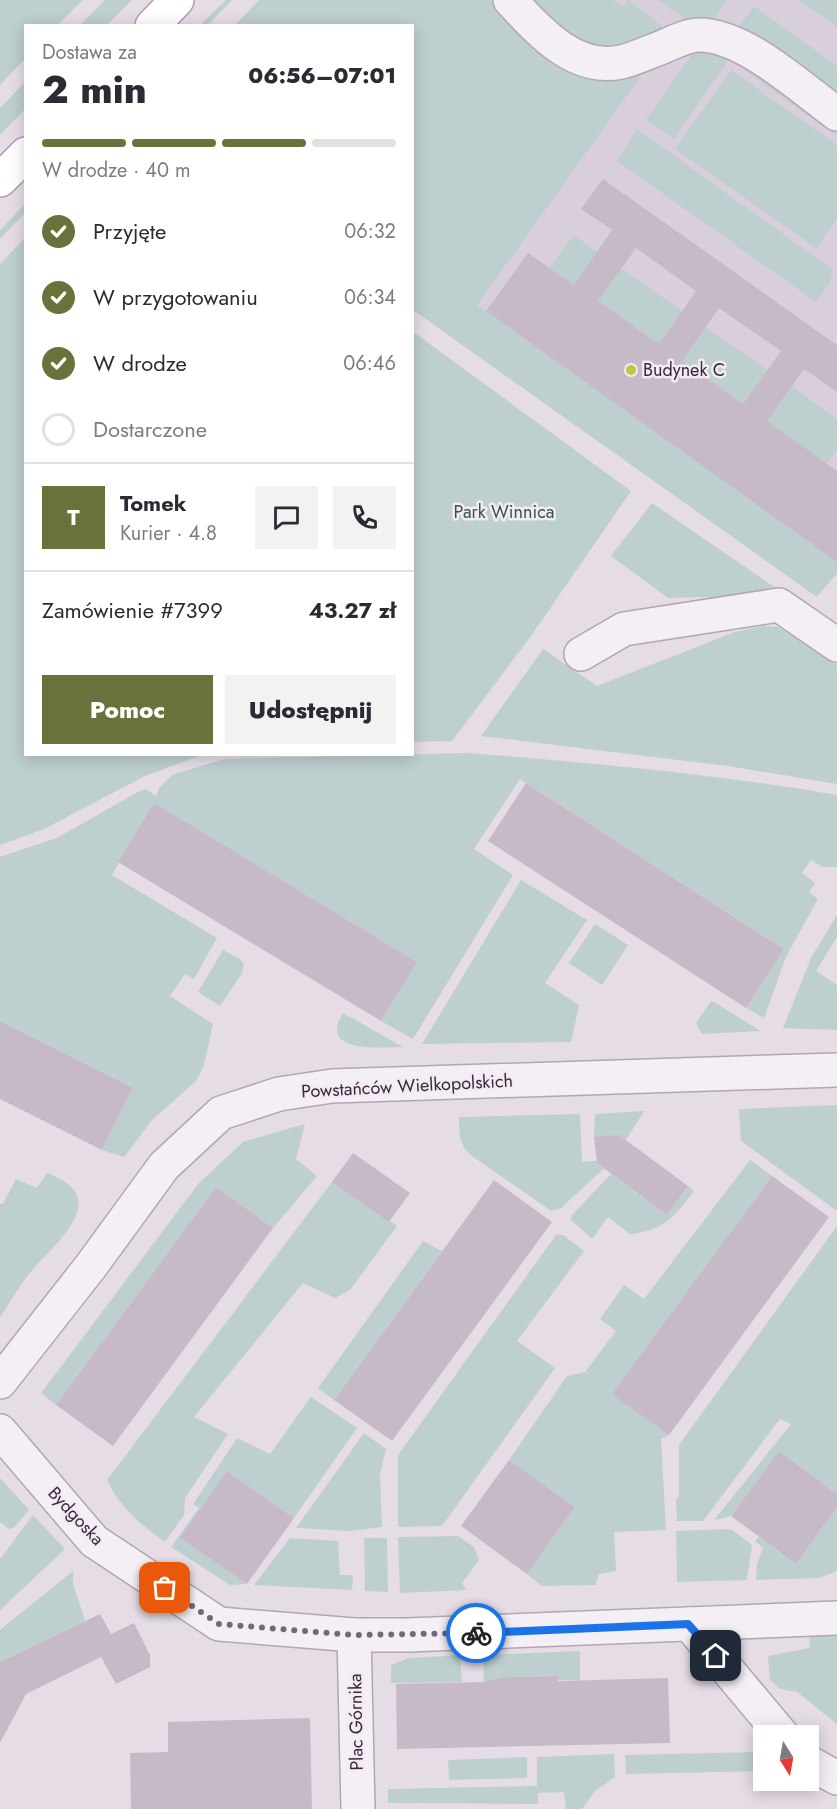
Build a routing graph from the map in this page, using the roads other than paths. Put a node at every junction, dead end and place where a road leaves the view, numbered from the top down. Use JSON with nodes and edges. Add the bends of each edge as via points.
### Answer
{"nodes":[{"id":1,"x":177,"y":0,"type":"edge"},
{"id":2,"x":510,"y":0,"type":"edge"},
{"id":3,"x":154,"y":24,"type":"edge"},
{"id":4,"x":837,"y":114,"type":"edge"},
{"id":5,"x":24,"y":156,"type":"edge"},
{"id":6,"x":0,"y":180,"type":"edge"},
{"id":7,"x":837,"y":645,"type":"edge"},
{"id":8,"x":581,"y":654,"type":"dead end"},
{"id":9,"x":837,"y":1070,"type":"edge"},
{"id":10,"x":0,"y":1382,"type":"edge"},
{"id":11,"x":0,"y":1431,"type":"edge"},
{"id":12,"x":837,"y":1618,"type":"edge"},
{"id":13,"x":688,"y":1624,"type":"junction"},
{"id":14,"x":354,"y":1635,"type":"junction"},
{"id":15,"x":774,"y":1725,"type":"edge"},
{"id":16,"x":819,"y":1768,"type":"edge"},
{"id":17,"x":837,"y":1778,"type":"edge"},
{"id":18,"x":358,"y":1809,"type":"edge"}],
"edges":[{"from":1,"to":3,"type":"main road"},
{"from":2,"to":4,"type":"street","via":[[555,44],[580,58],[599,62],[620,62],[698,35],[722,40],[744,48]]},
{"from":5,"to":6,"type":"main road"},
{"from":7,"to":8,"type":"street","via":[[778,605],[624,629]]},
{"from":9,"to":10,"type":"street","name":"Powstańców Wielkopolskich","via":[[332,1086],[279,1094],[221,1113],[164,1166]]},
{"from":11,"to":14,"type":"street","name":"Bydgoska","via":[[94,1541],[219,1624]]},
{"from":12,"to":13,"type":"street","name":"Bydgoska"},
{"from":13,"to":14,"type":"street","name":"Bydgoska"},
{"from":13,"to":15,"type":"street"},
{"from":14,"to":18,"type":"street","name":"Plac Górnika"},
{"from":16,"to":17,"type":"street"}]}
